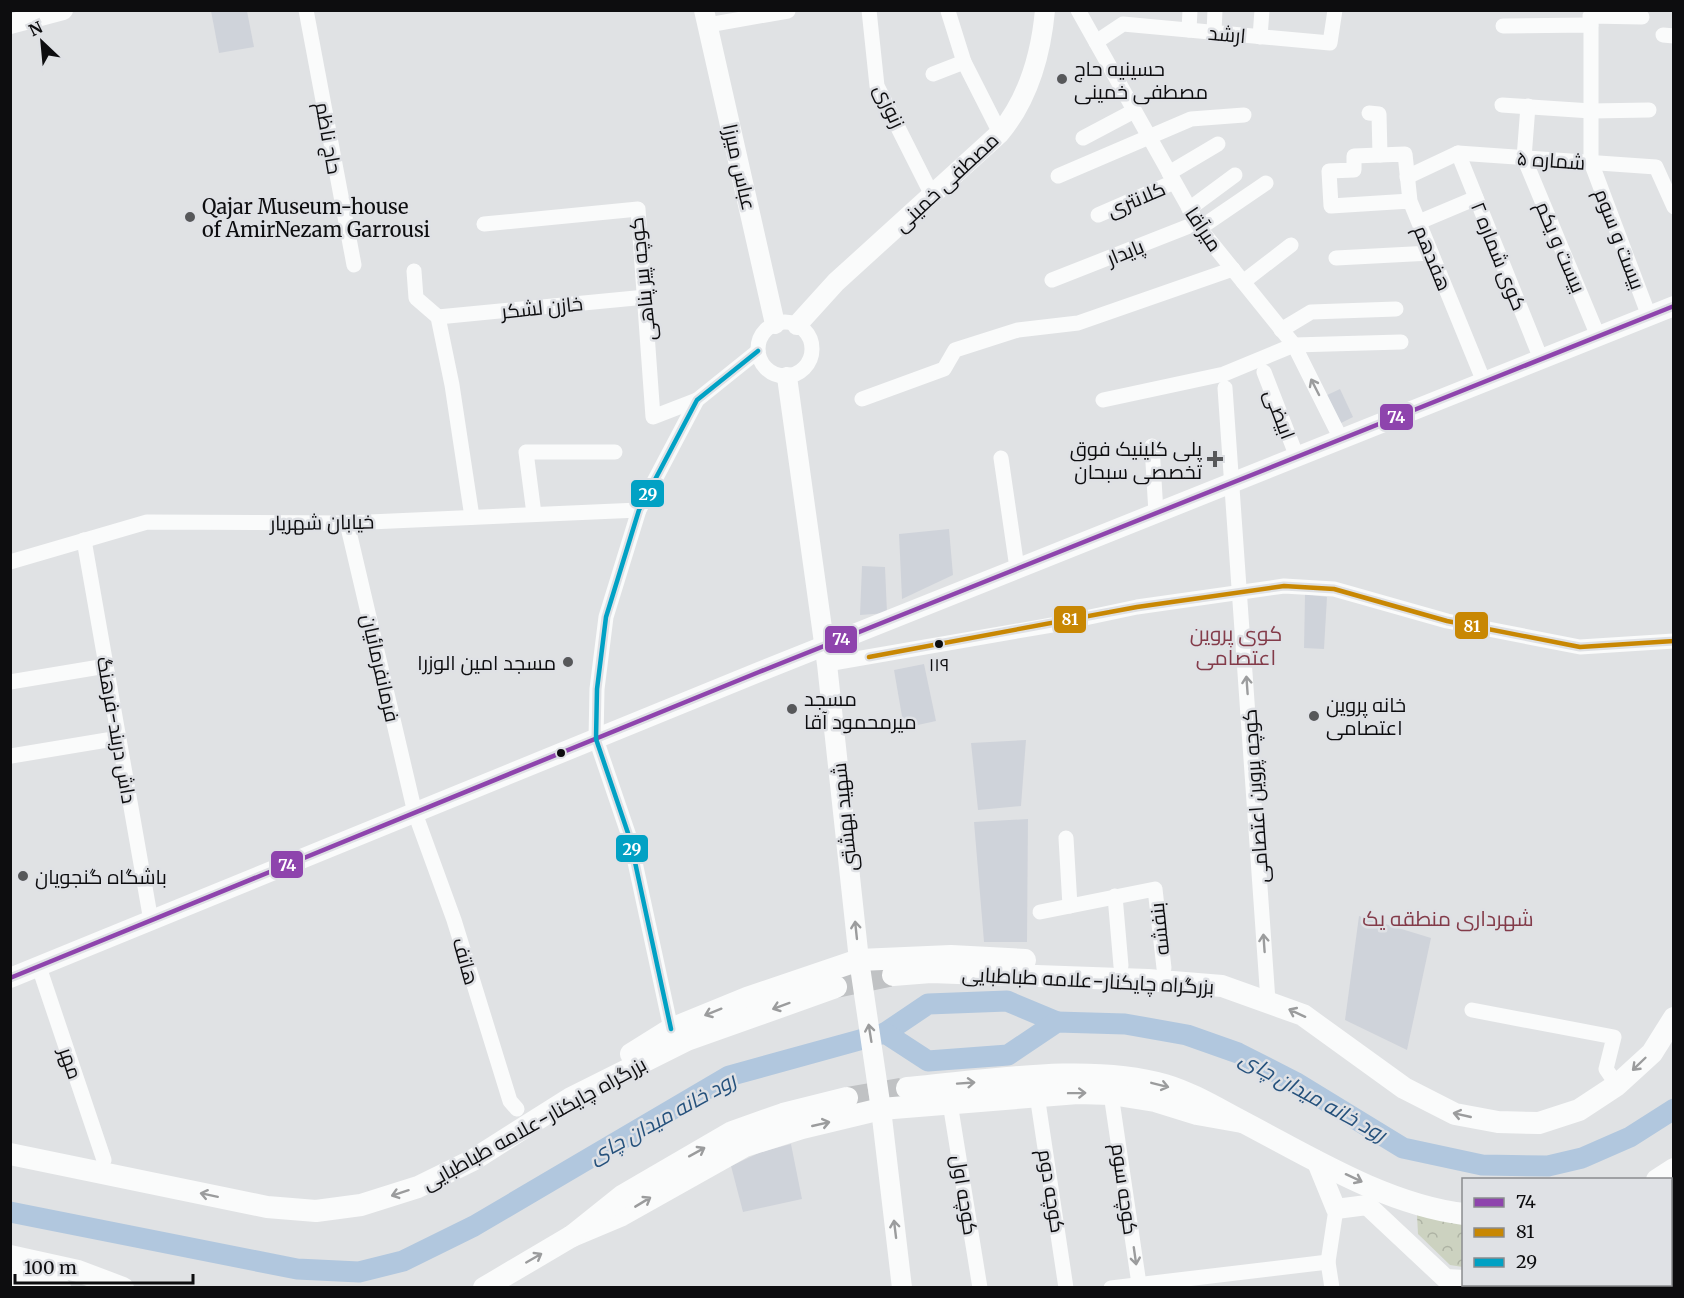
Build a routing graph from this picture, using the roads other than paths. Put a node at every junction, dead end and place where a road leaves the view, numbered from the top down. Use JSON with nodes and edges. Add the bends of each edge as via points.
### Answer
{"nodes":[{"id":1,"x":63,"y":10,"type":"edge"},
{"id":2,"x":306,"y":10,"type":"edge"},
{"id":3,"x":869,"y":10,"type":"edge"},
{"id":4,"x":1045,"y":10,"type":"edge"},
{"id":5,"x":1078,"y":10,"type":"edge"},
{"id":6,"x":1191,"y":10,"type":"edge"},
{"id":7,"x":1215,"y":10,"type":"edge"},
{"id":8,"x":1262,"y":10,"type":"edge"},
{"id":9,"x":1335,"y":10,"type":"edge"},
{"id":10,"x":788,"y":11,"type":"edge"},
{"id":11,"x":948,"y":11,"type":"edge"},
{"id":12,"x":706,"y":17,"type":"edge"},
{"id":13,"x":1642,"y":17,"type":"dead end"},
{"id":14,"x":10,"y":24,"type":"edge"},
{"id":15,"x":1590,"y":25,"type":"junction"},
{"id":16,"x":1503,"y":26,"type":"dead end"},
{"id":17,"x":1189,"y":30,"type":"junction"},
{"id":18,"x":1214,"y":32,"type":"junction"},
{"id":19,"x":1260,"y":37,"type":"junction"},
{"id":20,"x":1095,"y":42,"type":"junction"},
{"id":21,"x":964,"y":62,"type":"junction"},
{"id":22,"x":933,"y":74,"type":"dead end"},
{"id":23,"x":1502,"y":105,"type":"dead end"},
{"id":24,"x":1528,"y":106,"type":"junction"},
{"id":25,"x":1649,"y":110,"type":"dead end"},
{"id":26,"x":1134,"y":111,"type":"junction"},
{"id":27,"x":1591,"y":111,"type":"junction"},
{"id":28,"x":1368,"y":113,"type":"dead end"},
{"id":29,"x":1244,"y":115,"type":"dead end"},
{"id":30,"x":1000,"y":133,"type":"junction"},
{"id":31,"x":1083,"y":138,"type":"dead end"},
{"id":32,"x":1150,"y":138,"type":"junction"},
{"id":33,"x":1218,"y":144,"type":"dead end"},
{"id":34,"x":1458,"y":153,"type":"junction"},
{"id":35,"x":1380,"y":155,"type":"junction"},
{"id":36,"x":1524,"y":158,"type":"junction"},
{"id":37,"x":1591,"y":162,"type":"junction"},
{"id":38,"x":1234,"y":175,"type":"dead end"},
{"id":39,"x":1058,"y":176,"type":"dead end"},
{"id":40,"x":1407,"y":177,"type":"junction"},
{"id":41,"x":1172,"y":178,"type":"junction"},
{"id":42,"x":1266,"y":183,"type":"dead end"},
{"id":43,"x":932,"y":195,"type":"junction"},
{"id":44,"x":1476,"y":198,"type":"junction"},
{"id":45,"x":1410,"y":201,"type":"junction"},
{"id":46,"x":1674,"y":207,"type":"edge"},
{"id":47,"x":1189,"y":209,"type":"junction"},
{"id":48,"x":1098,"y":215,"type":"dead end"},
{"id":49,"x":1419,"y":222,"type":"junction"},
{"id":50,"x":484,"y":224,"type":"dead end"},
{"id":51,"x":1199,"y":225,"type":"junction"},
{"id":52,"x":1291,"y":245,"type":"dead end"},
{"id":53,"x":1431,"y":253,"type":"junction"},
{"id":54,"x":1336,"y":258,"type":"dead end"},
{"id":55,"x":354,"y":265,"type":"dead end"},
{"id":56,"x":1233,"y":269,"type":"junction"},
{"id":57,"x":414,"y":271,"type":"dead end"},
{"id":58,"x":1052,"y":280,"type":"dead end"},
{"id":59,"x":1243,"y":282,"type":"junction"},
{"id":60,"x":646,"y":297,"type":"junction"},
{"id":61,"x":1674,"y":306,"type":"edge"},
{"id":62,"x":1396,"y":309,"type":"dead end"},
{"id":63,"x":1649,"y":316,"type":"junction"},
{"id":64,"x":438,"y":317,"type":"junction"},
{"id":65,"x":775,"y":324,"type":"junction"},
{"id":66,"x":797,"y":325,"type":"junction"},
{"id":67,"x":1281,"y":330,"type":"junction"},
{"id":68,"x":1598,"y":336,"type":"junction"},
{"id":69,"x":1401,"y":342,"type":"dead end"},
{"id":70,"x":1294,"y":345,"type":"junction"},
{"id":71,"x":758,"y":351,"type":"junction"},
{"id":72,"x":1541,"y":359,"type":"junction"},
{"id":73,"x":1264,"y":372,"type":"dead end"},
{"id":74,"x":787,"y":376,"type":"junction"},
{"id":75,"x":1484,"y":382,"type":"junction"},
{"id":76,"x":1225,"y":388,"type":"dead end"},
{"id":77,"x":862,"y":399,"type":"dead end"},
{"id":78,"x":698,"y":400,"type":"junction"},
{"id":79,"x":1103,"y":400,"type":"dead end"},
{"id":80,"x":1341,"y":439,"type":"junction"},
{"id":81,"x":1152,"y":446,"type":"dead end"},
{"id":82,"x":615,"y":452,"type":"dead end"},
{"id":83,"x":1297,"y":457,"type":"junction"},
{"id":84,"x":1000,"y":458,"type":"dead end"},
{"id":85,"x":1232,"y":483,"type":"junction"},
{"id":86,"x":639,"y":510,"type":"junction"},
{"id":87,"x":1156,"y":513,"type":"junction"},
{"id":88,"x":534,"y":514,"type":"junction"},
{"id":89,"x":472,"y":517,"type":"junction"},
{"id":90,"x":347,"y":523,"type":"junction"},
{"id":91,"x":84,"y":540,"type":"junction"},
{"id":92,"x":10,"y":562,"type":"edge"},
{"id":93,"x":1017,"y":568,"type":"junction"},
{"id":94,"x":1240,"y":592,"type":"junction"},
{"id":95,"x":1674,"y":641,"type":"edge"},
{"id":96,"x":826,"y":655,"type":"junction"},
{"id":97,"x":106,"y":666,"type":"junction"},
{"id":98,"x":10,"y":682,"type":"edge"},
{"id":99,"x":119,"y":738,"type":"junction"},
{"id":100,"x":596,"y":739,"type":"junction"},
{"id":101,"x":11,"y":756,"type":"edge"},
{"id":102,"x":415,"y":813,"type":"junction"},
{"id":103,"x":1066,"y":838,"type":"dead end"},
{"id":104,"x":1115,"y":896,"type":"junction"},
{"id":105,"x":1070,"y":906,"type":"junction"},
{"id":106,"x":1040,"y":912,"type":"dead end"},
{"id":107,"x":151,"y":921,"type":"junction"},
{"id":108,"x":859,"y":960,"type":"junction"},
{"id":109,"x":1121,"y":966,"type":"junction"},
{"id":110,"x":39,"y":967,"type":"junction"},
{"id":111,"x":1164,"y":968,"type":"junction"},
{"id":112,"x":893,"y":975,"type":"tunnel mouth"},
{"id":113,"x":10,"y":978,"type":"edge"},
{"id":114,"x":1222,"y":986,"type":"junction"},
{"id":115,"x":836,"y":987,"type":"tunnel mouth"},
{"id":116,"x":1268,"y":1001,"type":"junction"},
{"id":117,"x":1472,"y":1010,"type":"dead end"},
{"id":118,"x":1674,"y":1018,"type":"edge"},
{"id":119,"x":671,"y":1029,"type":"junction"},
{"id":120,"x":1617,"y":1085,"type":"junction"},
{"id":121,"x":908,"y":1088,"type":"tunnel mouth"},
{"id":122,"x":1111,"y":1094,"type":"junction"},
{"id":123,"x":1037,"y":1095,"type":"junction"},
{"id":124,"x":571,"y":1098,"type":"junction"},
{"id":125,"x":848,"y":1098,"type":"tunnel mouth"},
{"id":126,"x":950,"y":1103,"type":"junction"},
{"id":127,"x":518,"y":1109,"type":"dead end"},
{"id":128,"x":881,"y":1110,"type":"junction"},
{"id":129,"x":1242,"y":1122,"type":"junction"},
{"id":130,"x":10,"y":1154,"type":"edge"},
{"id":131,"x":104,"y":1160,"type":"dead end"},
{"id":132,"x":1316,"y":1160,"type":"junction"},
{"id":133,"x":1674,"y":1169,"type":"edge"},
{"id":134,"x":1659,"y":1178,"type":"edge"},
{"id":135,"x":1336,"y":1209,"type":"junction"},
{"id":136,"x":1462,"y":1214,"type":"edge"},
{"id":137,"x":572,"y":1236,"type":"junction"},
{"id":138,"x":10,"y":1256,"type":"edge"},
{"id":139,"x":1328,"y":1262,"type":"junction"},
{"id":140,"x":10,"y":1278,"type":"edge"},
{"id":141,"x":1462,"y":1280,"type":"edge"},
{"id":142,"x":1139,"y":1284,"type":"junction"},
{"id":143,"x":1548,"y":1286,"type":"edge"},
{"id":144,"x":59,"y":1287,"type":"edge"},
{"id":145,"x":123,"y":1287,"type":"edge"},
{"id":146,"x":483,"y":1287,"type":"edge"},
{"id":147,"x":902,"y":1287,"type":"edge"},
{"id":148,"x":980,"y":1287,"type":"edge"},
{"id":149,"x":1066,"y":1287,"type":"edge"},
{"id":150,"x":1111,"y":1287,"type":"edge"},
{"id":151,"x":1332,"y":1287,"type":"edge"},
{"id":152,"x":1588,"y":1287,"type":"edge"}],
"edges":[{"from":1,"to":14,"type":"main road"},
{"from":2,"to":55,"type":"street","name":"حاج ناظم"},
{"from":3,"to":43,"type":"street","name":"زنوزی","via":[[878,86]]},
{"from":4,"to":30,"type":"main road","name":"مصطفی خمینی","via":[[1033,76],[1011,120]]},
{"from":5,"to":20,"type":"street","name":"میرآقا"},
{"from":6,"to":17,"type":"street"},
{"from":7,"to":18,"type":"street"},
{"from":8,"to":19,"type":"street"},
{"from":9,"to":19,"type":"street","name":"ارشد","via":[[1330,43]]},
{"from":10,"to":12,"type":"street"},
{"from":11,"to":21,"type":"street"},
{"from":12,"to":65,"type":"main road","name":"عباس میرزا"},
{"from":13,"to":15,"type":"street","via":[[1590,16]]},
{"from":15,"to":16,"type":"street"},
{"from":15,"to":27,"type":"street"},
{"from":17,"to":18,"type":"street","name":"ارشد"},
{"from":17,"to":20,"type":"street","name":"ارشد","via":[[1123,24]]},
{"from":18,"to":19,"type":"street","name":"ارشد"},
{"from":20,"to":26,"type":"street","name":"میرآقا"},
{"from":21,"to":22,"type":"street"},
{"from":21,"to":30,"type":"street"},
{"from":23,"to":24,"type":"street"},
{"from":24,"to":27,"type":"street"},
{"from":24,"to":36,"type":"street"},
{"from":25,"to":27,"type":"street"},
{"from":26,"to":31,"type":"street"},
{"from":26,"to":32,"type":"street","name":"میرآقا"},
{"from":27,"to":37,"type":"street"},
{"from":28,"to":35,"type":"street","via":[[1379,114]]},
{"from":29,"to":32,"type":"street","via":[[1191,118]]},
{"from":30,"to":43,"type":"main road","name":"مصطفی خمینی"},
{"from":32,"to":39,"type":"street"},
{"from":32,"to":41,"type":"street","name":"میرآقا"},
{"from":33,"to":41,"type":"street","name":"کلانتری"},
{"from":34,"to":36,"type":"street","name":"شماره ۵"},
{"from":34,"to":40,"type":"street","name":"شماره ۵"},
{"from":34,"to":44,"type":"street","name":"کوی شماره ۲"},
{"from":35,"to":40,"type":"street","name":"هفدهم","via":[[1405,154]]},
{"from":35,"to":45,"type":"street","via":[[1354,156],[1354,170],[1329,171],[1331,206]]},
{"from":36,"to":37,"type":"street","name":"شماره ۵"},
{"from":36,"to":68,"type":"street","name":"بیست و یکم"},
{"from":37,"to":46,"type":"street","name":"شماره ۵","via":[[1656,167]]},
{"from":37,"to":63,"type":"street","name":"بیست و سوم"},
{"from":38,"to":47,"type":"street"},
{"from":40,"to":45,"type":"street","name":"هفدهم"},
{"from":41,"to":47,"type":"street","name":"میرآقا"},
{"from":41,"to":48,"type":"street","name":"کلانتری"},
{"from":42,"to":51,"type":"street","name":"پایدار"},
{"from":43,"to":66,"type":"main road","name":"مصطفی خمینی","via":[[837,282]]},
{"from":44,"to":49,"type":"street"},
{"from":44,"to":72,"type":"street","name":"کوی شماره ۲"},
{"from":45,"to":49,"type":"street","name":"هفدهم"},
{"from":47,"to":51,"type":"street","name":"میرآقا"},
{"from":49,"to":53,"type":"street","name":"هفدهم"},
{"from":50,"to":60,"type":"street","name":"کوچه پیر پناهی","via":[[638,209]]},
{"from":51,"to":56,"type":"street","name":"میرآقا"},
{"from":51,"to":58,"type":"street","name":"پایدار"},
{"from":52,"to":59,"type":"street"},
{"from":53,"to":54,"type":"street"},
{"from":53,"to":75,"type":"street","name":"هفدهم"},
{"from":56,"to":59,"type":"street","name":"میرآقا"},
{"from":56,"to":77,"type":"street","via":[[1078,323],[1018,330],[956,350],[944,369]]},
{"from":57,"to":64,"type":"street","via":[[416,298]]},
{"from":59,"to":67,"type":"street","name":"میرآقا"},
{"from":60,"to":64,"type":"street","name":"خازن لشکر"},
{"from":60,"to":78,"type":"street","name":"کوچه پیر پناهی","via":[[653,417]]},
{"from":61,"to":63,"type":"main road"},
{"from":62,"to":67,"type":"street","via":[[1311,312]]},
{"from":63,"to":68,"type":"main road"},
{"from":64,"to":89,"type":"street"},
{"from":65,"to":66,"type":"street"},
{"from":65,"to":71,"type":"street","via":[[762,336]]},
{"from":66,"to":74,"type":"street","via":[[810,337],[812,354],[803,370]]},
{"from":67,"to":70,"type":"street","name":"میرآقا"},
{"from":68,"to":72,"type":"main road"},
{"from":69,"to":70,"type":"street"},
{"from":70,"to":79,"type":"street","via":[[1224,374]]},
{"from":80,"to":70,"type":"street","name":"میرآقا","one_way":true},
{"from":71,"to":74,"type":"street","via":[[765,368]]},
{"from":71,"to":78,"type":"street"},
{"from":72,"to":75,"type":"main road"},
{"from":73,"to":83,"type":"street","name":"ابیضی"},
{"from":74,"to":96,"type":"main road"},
{"from":75,"to":80,"type":"main road"},
{"from":76,"to":85,"type":"street","name":"کوچه پروین اعتصامی"},
{"from":78,"to":86,"type":"street"},
{"from":80,"to":83,"type":"main road"},
{"from":81,"to":87,"type":"street"},
{"from":82,"to":88,"type":"street","via":[[526,452]]},
{"from":83,"to":85,"type":"main road"},
{"from":84,"to":93,"type":"street"},
{"from":85,"to":87,"type":"main road"},
{"from":85,"to":94,"type":"street","name":"کوچه پروین اعتصامی"},
{"from":86,"to":88,"type":"street","name":"خیابان شهریار"},
{"from":86,"to":100,"type":"street","via":[[606,617],[597,689]]},
{"from":87,"to":93,"type":"main road"},
{"from":88,"to":89,"type":"street","name":"خیابان شهریار"},
{"from":89,"to":90,"type":"street","name":"خیابان شهریار"},
{"from":90,"to":91,"type":"street","name":"خیابان شهریار","via":[[147,522]]},
{"from":90,"to":102,"type":"street","name":"فرمانفرمائیان"},
{"from":91,"to":92,"type":"street","name":"خیابان شهریار"},
{"from":91,"to":97,"type":"street","name":"داش دربند-فرهنگ"},
{"from":93,"to":96,"type":"main road"},
{"from":94,"to":95,"type":"street","via":[[1284,586],[1334,589],[1447,621],[1580,647]]},
{"from":94,"to":96,"type":"street"},
{"from":116,"to":94,"type":"street","name":"کوچه پروین اعتصامی","one_way":true},
{"from":96,"to":100,"type":"main road"},
{"from":108,"to":96,"type":"main road","name":"شهید بهشتى","one_way":true},
{"from":97,"to":98,"type":"street"},
{"from":97,"to":99,"type":"street","name":"داش دربند-فرهنگ"},
{"from":99,"to":101,"type":"street"},
{"from":99,"to":107,"type":"street","name":"داش دربند-فرهنگ"},
{"from":100,"to":102,"type":"main road"},
{"from":100,"to":119,"type":"street","via":[[630,839]]},
{"from":102,"to":107,"type":"main road"},
{"from":102,"to":127,"type":"street","name":"هاتف","via":[[454,920],[510,1101]]},
{"from":103,"to":105,"type":"street"},
{"from":104,"to":105,"type":"street"},
{"from":104,"to":109,"type":"street"},
{"from":104,"to":111,"type":"street","name":"بنفشه","via":[[1155,889]]},
{"from":105,"to":106,"type":"street"},
{"from":107,"to":110,"type":"main road"},
{"from":108,"to":109,"type":"highway","via":[[951,956]]},
{"from":108,"to":119,"type":"highway","one_way":true},
{"from":128,"to":108,"type":"main road","name":"شهید بهشتى","one_way":true},
{"from":109,"to":111,"type":"highway"},
{"from":110,"to":113,"type":"main road"},
{"from":110,"to":131,"type":"street","name":"مهر"},
{"from":111,"to":114,"type":"highway"},
{"from":112,"to":114,"type":"highway","name":"بزرگراه چایکنار-علامه طباطبایی","via":[[932,972]]},
{"from":114,"to":116,"type":"highway","name":"بزرگراه چایکنار-علامه طباطبایی"},
{"from":115,"to":124,"type":"highway","name":"بزرگراه چایکنار-علامه طباطبایی","one_way":true,"via":[[687,1040]]},
{"from":120,"to":116,"type":"highway","name":"بزرگراه چایکنار-علامه طباطبایی","one_way":true,"via":[[1579,1110],[1539,1123],[1498,1122],[1455,1114],[1404,1088],[1303,1015]]},
{"from":117,"to":120,"type":"street","via":[[1614,1037],[1606,1069]]},
{"from":118,"to":120,"type":"highway","name":"بزرگراه چایکنار-علامه طباطبایی","one_way":true,"via":[[1652,1053]]},
{"from":119,"to":124,"type":"highway","via":[[619,1061]]},
{"from":121,"to":129,"type":"highway","one_way":true,"via":[[1076,1074],[1121,1077],[1165,1086]]},
{"from":123,"to":122,"type":"highway","one_way":true},
{"from":122,"to":129,"type":"highway"},
{"from":122,"to":142,"type":"street","name":"کوچه سوم","one_way":true},
{"from":123,"to":126,"type":"highway"},
{"from":123,"to":149,"type":"street","name":"کوچه دوم"},
{"from":124,"to":130,"type":"highway","name":"بزرگراه چایکنار-علامه طباطبایی","one_way":true,"via":[[472,1160],[418,1187],[362,1205],[316,1212],[267,1207]]},
{"from":137,"to":125,"type":"highway","one_way":true,"via":[[622,1196],[732,1132]]},
{"from":126,"to":128,"type":"highway"},
{"from":126,"to":148,"type":"street","name":"کوچه اول"},
{"from":137,"to":128,"type":"highway","one_way":true,"via":[[622,1215],[745,1146]]},
{"from":147,"to":128,"type":"main road","one_way":true},
{"from":129,"to":132,"type":"highway"},
{"from":132,"to":135,"type":"main road"},
{"from":132,"to":136,"type":"highway","one_way":true,"via":[[1398,1198]]},
{"from":133,"to":134,"type":"highway"},
{"from":135,"to":139,"type":"street"},
{"from":135,"to":141,"type":"main road","via":[[1367,1205],[1446,1279]]},
{"from":146,"to":137,"type":"highway","one_way":true},
{"from":138,"to":145,"type":"highway","via":[[78,1271]]},
{"from":139,"to":142,"type":"street"},
{"from":139,"to":151,"type":"street"},
{"from":140,"to":144,"type":"highway"},
{"from":142,"to":150,"type":"street"},
{"from":143,"to":152,"type":"main road"}]}
